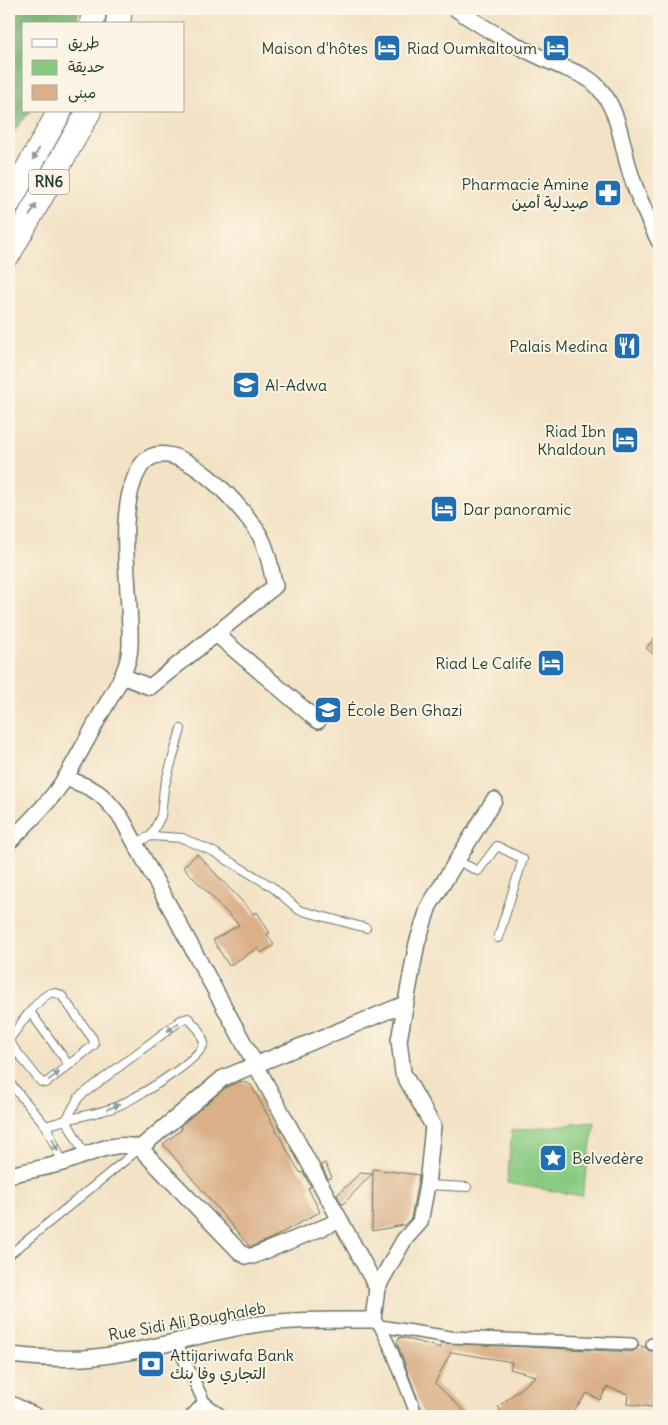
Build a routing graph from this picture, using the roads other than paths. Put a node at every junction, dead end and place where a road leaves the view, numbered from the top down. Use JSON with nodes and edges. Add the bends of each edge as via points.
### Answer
{"nodes":[{"id":1,"x":94,"y":9,"type":"edge"},
{"id":2,"x":120,"y":9,"type":"edge"},
{"id":3,"x":456,"y":9,"type":"edge"},
{"id":4,"x":92,"y":22,"type":"edge"},
{"id":5,"x":118,"y":22,"type":"edge"},
{"id":6,"x":59,"y":112,"type":"edge"},
{"id":7,"x":87,"y":112,"type":"edge"},
{"id":8,"x":9,"y":202,"type":"edge"},
{"id":9,"x":659,"y":241,"type":"edge"},
{"id":10,"x":9,"y":253,"type":"edge"},
{"id":11,"x":216,"y":634,"type":"junction"},
{"id":12,"x":122,"y":676,"type":"junction"},
{"id":13,"x":318,"y":720,"type":"dead end"},
{"id":14,"x":181,"y":729,"type":"dead end"},
{"id":15,"x":65,"y":778,"type":"junction"},
{"id":16,"x":494,"y":800,"type":"dead end"},
{"id":17,"x":150,"y":836,"type":"junction"},
{"id":18,"x":9,"y":842,"type":"edge"},
{"id":19,"x":135,"y":843,"type":"junction"},
{"id":20,"x":458,"y":861,"type":"junction"},
{"id":21,"x":366,"y":928,"type":"dead end"},
{"id":22,"x":498,"y":938,"type":"dead end"},
{"id":23,"x":405,"y":1004,"type":"junction"},
{"id":24,"x":31,"y":1013,"type":"junction"},
{"id":25,"x":9,"y":1041,"type":"edge"},
{"id":26,"x":69,"y":1065,"type":"junction"},
{"id":27,"x":254,"y":1067,"type":"junction"},
{"id":28,"x":9,"y":1082,"type":"edge"},
{"id":29,"x":66,"y":1120,"type":"junction"},
{"id":30,"x":46,"y":1126,"type":"junction"},
{"id":31,"x":140,"y":1148,"type":"junction"},
{"id":32,"x":85,"y":1155,"type":"junction"},
{"id":33,"x":64,"y":1163,"type":"junction"},
{"id":34,"x":9,"y":1175,"type":"edge"},
{"id":35,"x":427,"y":1185,"type":"junction"},
{"id":36,"x":467,"y":1186,"type":"dead end"},
{"id":37,"x":339,"y":1222,"type":"junction"},
{"id":38,"x":9,"y":1256,"type":"edge"},
{"id":39,"x":377,"y":1288,"type":"junction"},
{"id":40,"x":376,"y":1323,"type":"junction"},
{"id":41,"x":176,"y":1342,"type":"junction"},
{"id":42,"x":632,"y":1344,"type":"dead end"},
{"id":43,"x":9,"y":1354,"type":"edge"},
{"id":44,"x":204,"y":1402,"type":"junction"},
{"id":45,"x":9,"y":1403,"type":"edge"},
{"id":46,"x":36,"y":1416,"type":"edge"},
{"id":47,"x":191,"y":1416,"type":"edge"},
{"id":48,"x":222,"y":1416,"type":"edge"},
{"id":49,"x":417,"y":1416,"type":"edge"}],
"edges":[{"from":1,"to":4,"type":"main road"},
{"from":2,"to":5,"type":"main road"},
{"from":3,"to":9,"type":"street","via":[[478,24],[586,77],[597,86],[611,106],[631,177]]},
{"from":6,"to":8,"type":"main road","number":"RN6","one_way":true},
{"from":10,"to":7,"type":"main road","number":"RN6","one_way":true},
{"from":11,"to":12,"type":"street","via":[[150,687]]},
{"from":11,"to":12,"type":"street","via":[[275,586],[263,541],[226,494],[195,466],[175,456],[159,454],[150,457],[140,467],[130,488],[126,526],[130,647]]},
{"from":11,"to":13,"type":"street"},
{"from":12,"to":15,"type":"street"},
{"from":14,"to":17,"type":"lane","via":[[164,788],[161,816]]},
{"from":15,"to":18,"type":"street"},
{"from":15,"to":19,"type":"street","via":[[92,787],[106,798]]},
{"from":16,"to":20,"type":"street"},
{"from":17,"to":19,"type":"lane"},
{"from":17,"to":21,"type":"lane","via":[[182,838],[271,886],[299,910]]},
{"from":19,"to":27,"type":"street"},
{"from":20,"to":22,"type":"lane","via":[[478,871],[496,846],[523,859]]},
{"from":20,"to":23,"type":"street","via":[[429,906],[417,942]]},
{"from":23,"to":27,"type":"street"},
{"from":23,"to":35,"type":"street","via":[[399,1040],[402,1066],[409,1085],[433,1126]]},
{"from":24,"to":25,"type":"lane"},
{"from":24,"to":26,"type":"lane"},
{"from":24,"to":26,"type":"lane","via":[[49,994],[62,996],[94,1044]]},
{"from":25,"to":26,"type":"lane","one_way":true,"via":[[41,1082],[46,1082]]},
{"from":27,"to":31,"type":"street","via":[[223,1078]]},
{"from":27,"to":37,"type":"street"},
{"from":28,"to":30,"type":"lane"},
{"from":29,"to":29,"type":"lane","one_way":true,"via":[[112,1108],[153,1087],[198,1054],[204,1043],[200,1031],[188,1018],[181,1020],[79,1098]]},
{"from":29,"to":30,"type":"lane"},
{"from":29,"to":32,"type":"lane"},
{"from":30,"to":33,"type":"lane","one_way":true},
{"from":31,"to":32,"type":"street","via":[[119,1144]]},
{"from":31,"to":37,"type":"street","via":[[246,1256]]},
{"from":31,"to":38,"type":"lane"},
{"from":32,"to":33,"type":"street"},
{"from":33,"to":34,"type":"street"},
{"from":35,"to":36,"type":"lane"},
{"from":35,"to":39,"type":"street","via":[[420,1222],[404,1240]]},
{"from":37,"to":39,"type":"street"},
{"from":39,"to":40,"type":"street"},
{"from":40,"to":41,"type":"street","name":"Rue Sidi Ali Boughaleb","via":[[295,1321],[251,1325]]},
{"from":40,"to":42,"type":"street","via":[[450,1337]]},
{"from":40,"to":49,"type":"street","via":[[392,1351]]},
{"from":41,"to":43,"type":"street","name":"Rue Sidi Ali Boughaleb","via":[[85,1358],[34,1358]]},
{"from":41,"to":44,"type":"street"},
{"from":44,"to":47,"type":"street"},
{"from":44,"to":48,"type":"street"},
{"from":45,"to":46,"type":"street"}]}
